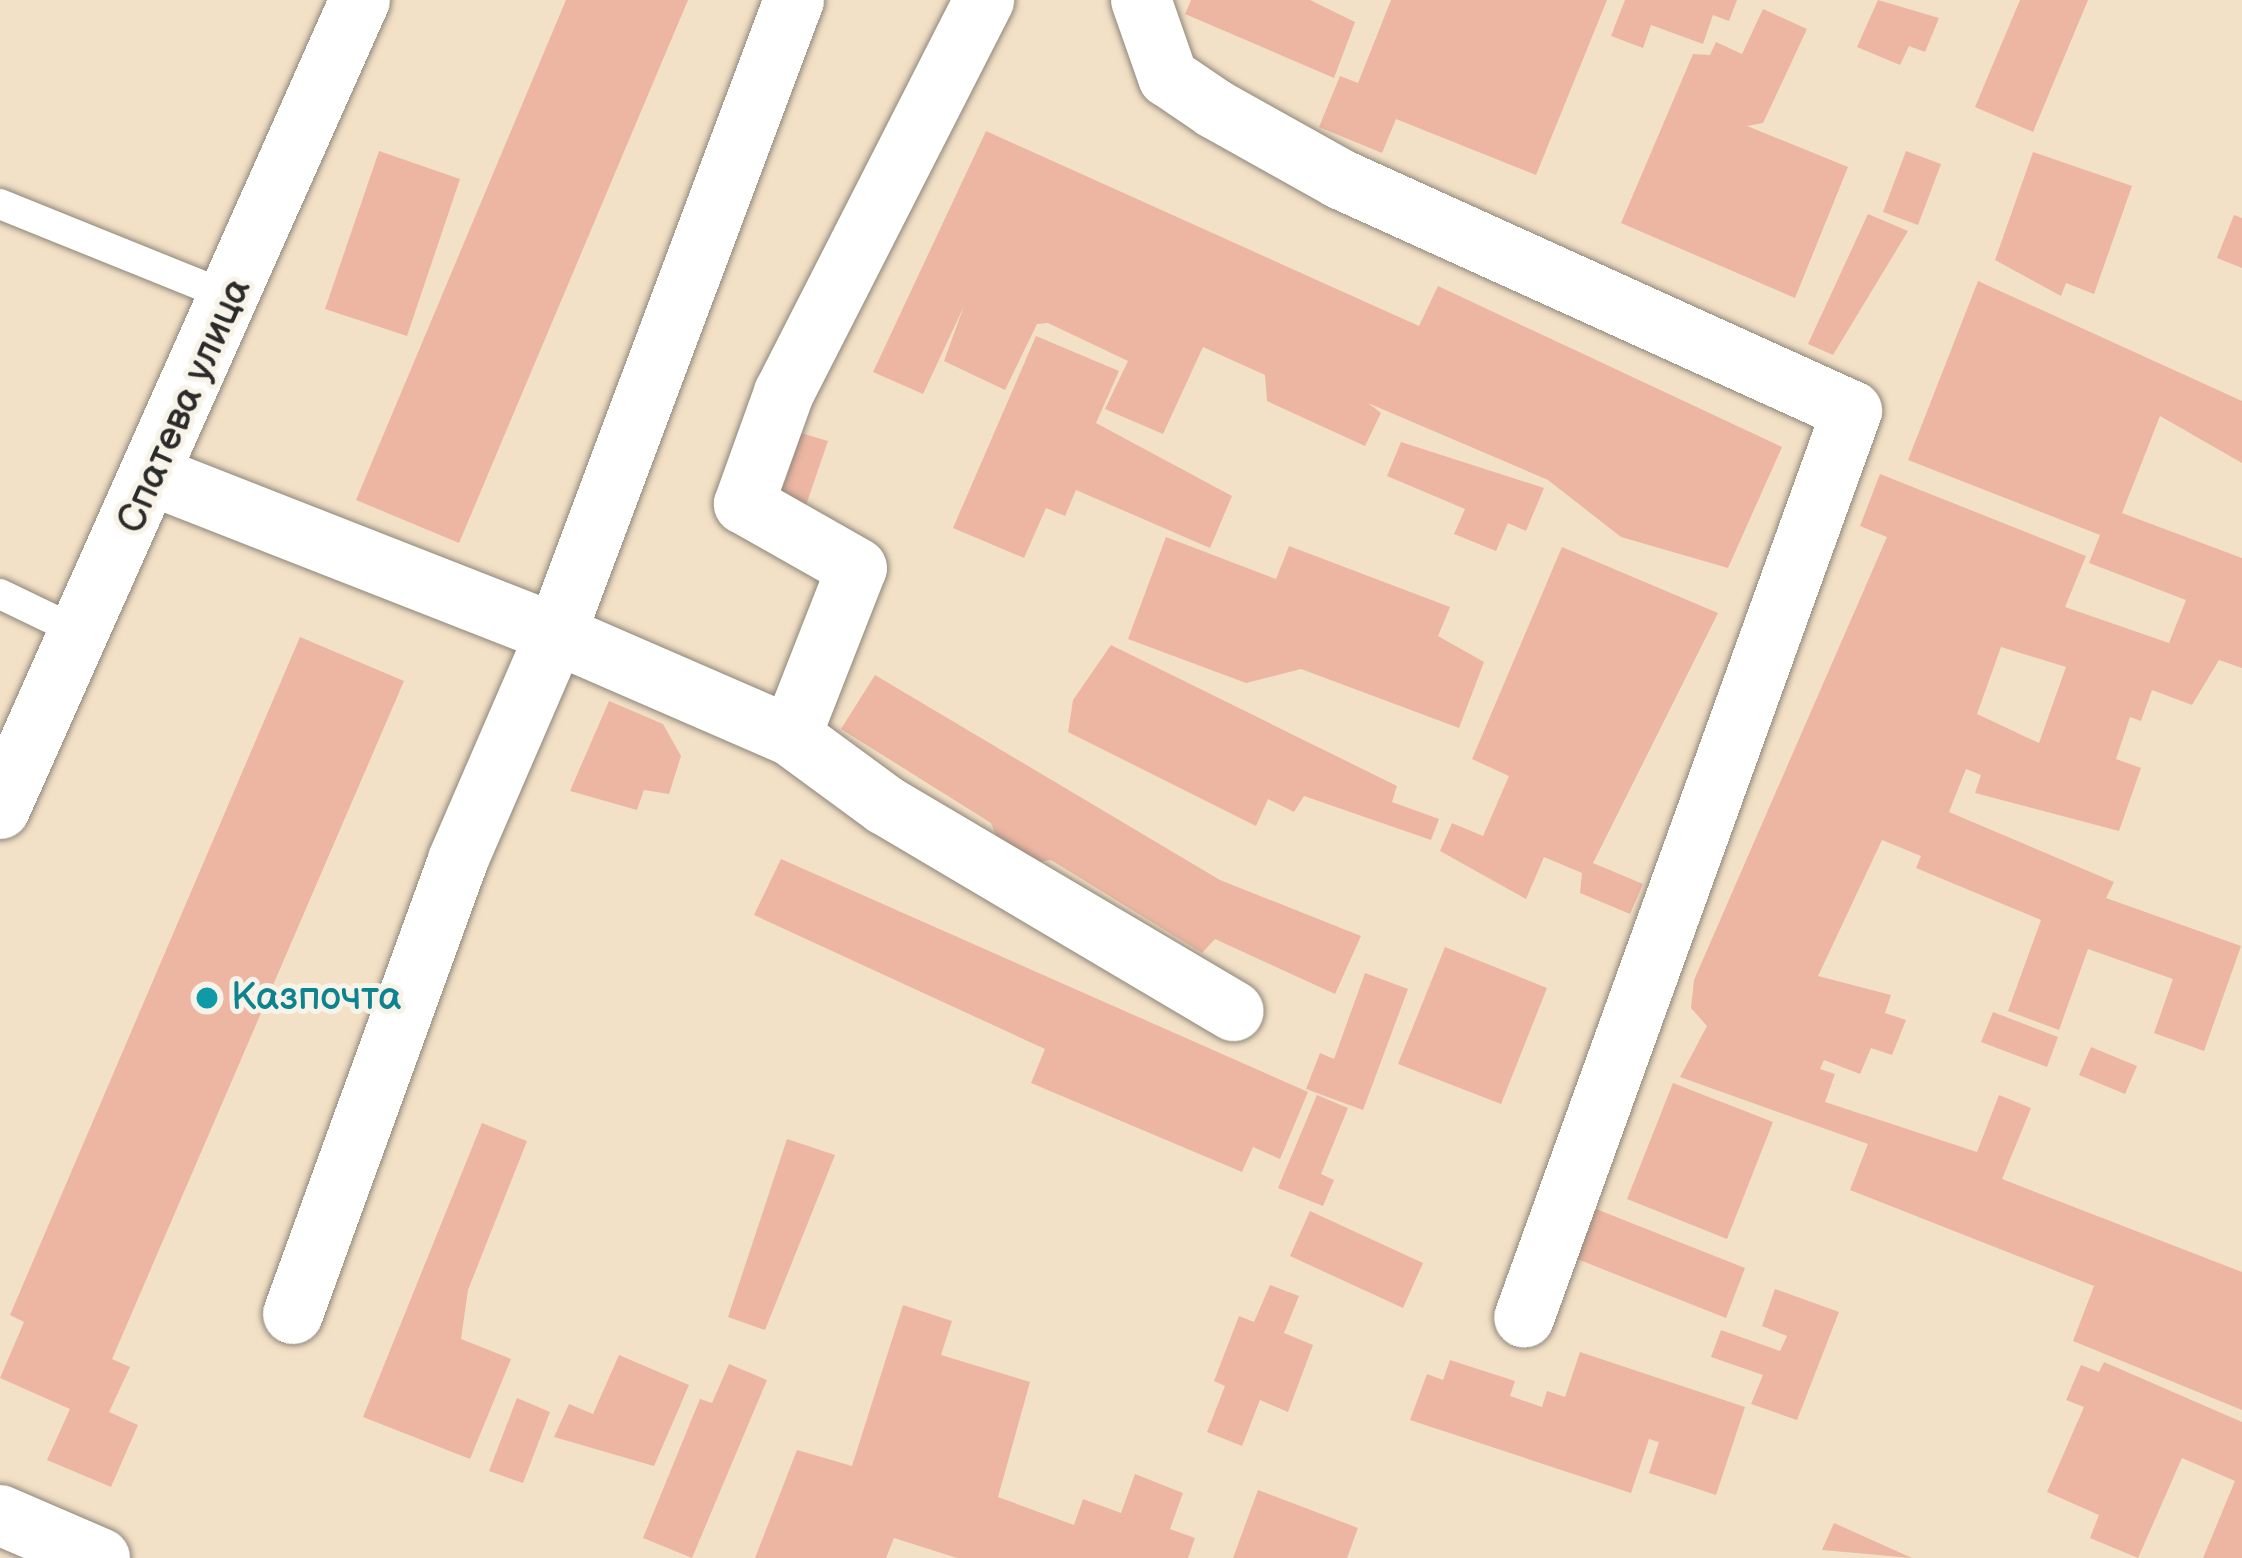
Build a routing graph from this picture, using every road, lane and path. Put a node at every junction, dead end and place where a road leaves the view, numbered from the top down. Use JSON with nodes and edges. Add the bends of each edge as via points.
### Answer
{"nodes":[{"id":1,"x":360,"y":0,"type":"edge"},
{"id":2,"x":794,"y":0,"type":"edge"},
{"id":3,"x":984,"y":0,"type":"edge"},
{"id":4,"x":1141,"y":0,"type":"edge"},
{"id":5,"x":0,"y":204,"type":"edge"},
{"id":6,"x":235,"y":299,"type":"junction"},
{"id":7,"x":153,"y":476,"type":"junction"},
{"id":8,"x":0,"y":594,"type":"edge"},
{"id":9,"x":81,"y":633,"type":"junction"},
{"id":10,"x":556,"y":634,"type":"junction"},
{"id":11,"x":791,"y":736,"type":"junction"},
{"id":12,"x":0,"y":809,"type":"edge"},
{"id":13,"x":1234,"y":1011,"type":"dead end"},
{"id":14,"x":293,"y":1314,"type":"dead end"},
{"id":15,"x":1524,"y":1318,"type":"dead end"},
{"id":16,"x":0,"y":1515,"type":"edge"},
{"id":17,"x":100,"y":1558,"type":"edge"}],
"edges":[{"from":1,"to":6,"type":"street","name":"Спатева улица"},
{"from":2,"to":10,"type":"street"},
{"from":3,"to":11,"type":"street","via":[[784,393],[744,504],[857,568]]},
{"from":4,"to":15,"type":"street","via":[[1168,77],[1215,109],[1340,179],[1852,411]]},
{"from":5,"to":6,"type":"lane"},
{"from":6,"to":7,"type":"street","name":"Спатева улица"},
{"from":7,"to":9,"type":"street","name":"Спатева улица"},
{"from":7,"to":10,"type":"street"},
{"from":8,"to":9,"type":"lane"},
{"from":9,"to":12,"type":"street","name":"Спатева улица"},
{"from":10,"to":11,"type":"street"},
{"from":10,"to":14,"type":"street","via":[[458,860]]},
{"from":11,"to":13,"type":"street","via":[[885,806]]},
{"from":16,"to":17,"type":"street"}]}
